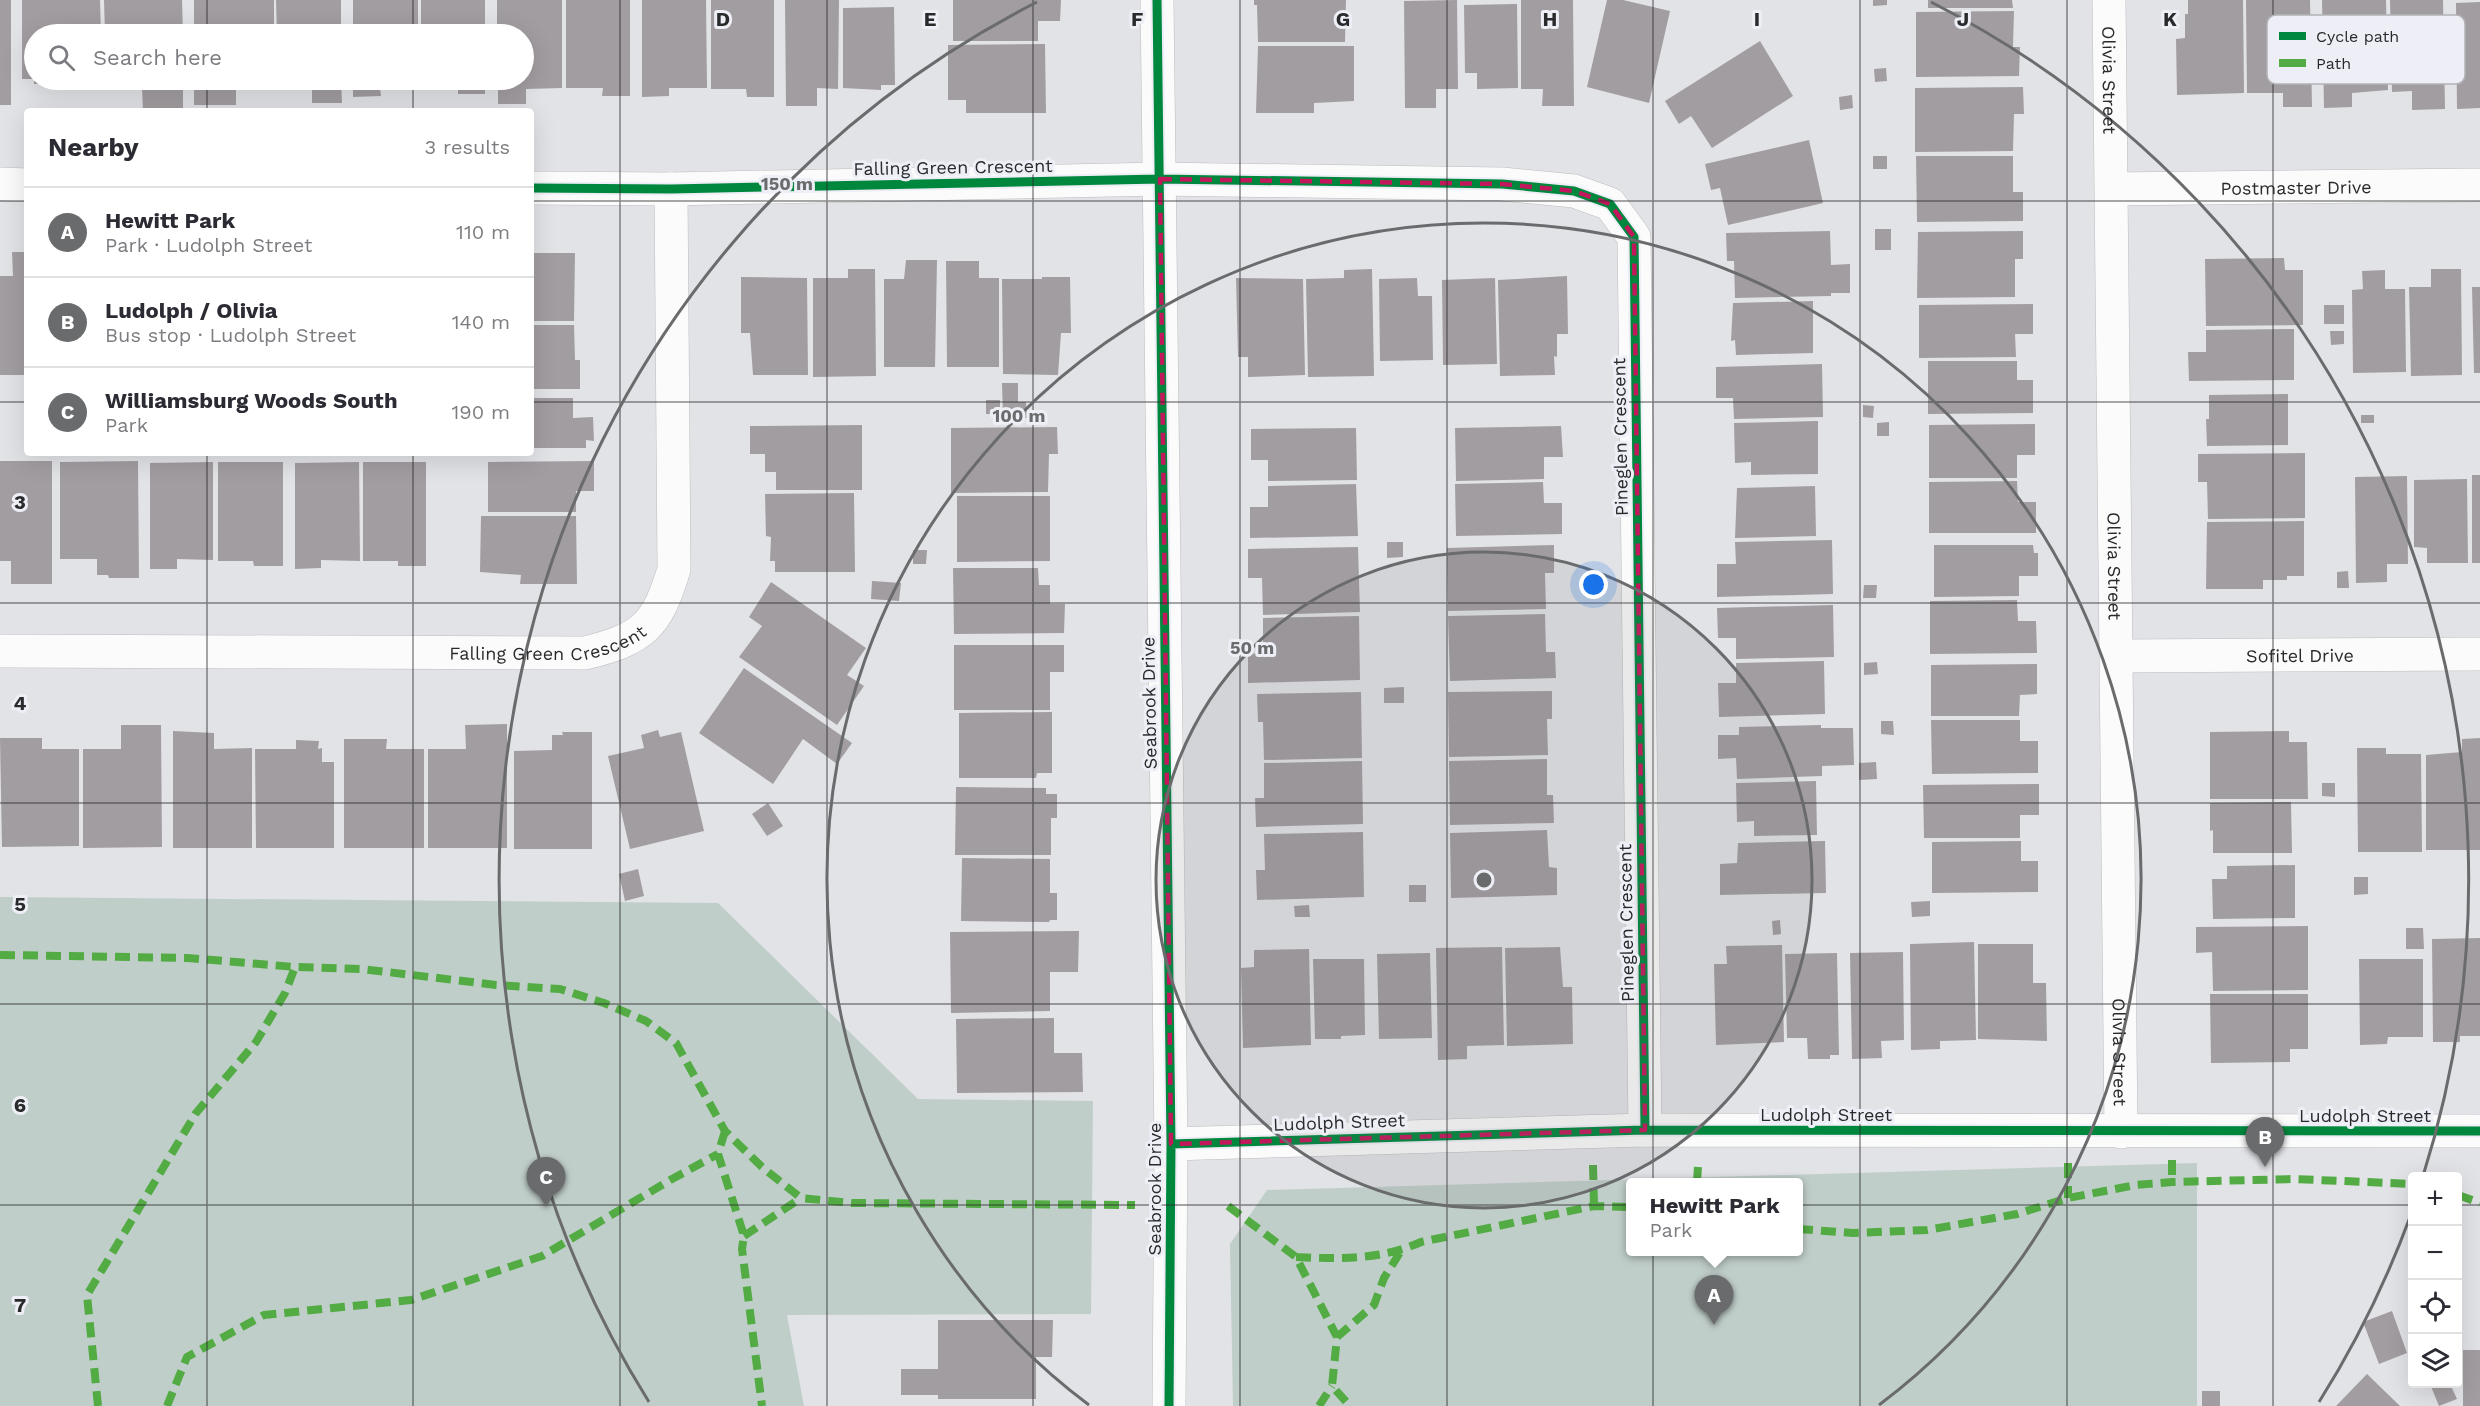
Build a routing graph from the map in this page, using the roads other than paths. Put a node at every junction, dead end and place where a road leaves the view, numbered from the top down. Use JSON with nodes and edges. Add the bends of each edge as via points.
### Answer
{"nodes":[{"id":1,"x":1157,"y":0,"type":"edge"},
{"id":2,"x":2109,"y":0,"type":"edge"},
{"id":3,"x":1160,"y":179,"type":"junction"},
{"id":4,"x":0,"y":184,"type":"edge"},
{"id":5,"x":24,"y":185,"type":"edge"},
{"id":6,"x":2480,"y":185,"type":"edge"},
{"id":7,"x":534,"y":188,"type":"edge"},
{"id":8,"x":671,"y":189,"type":"junction"},
{"id":9,"x":2112,"y":189,"type":"junction"},
{"id":10,"x":0,"y":651,"type":"edge"},
{"id":11,"x":2480,"y":654,"type":"edge"},
{"id":12,"x":2118,"y":656,"type":"junction"},
{"id":13,"x":1645,"y":1130,"type":"junction"},
{"id":14,"x":2480,"y":1131,"type":"edge"},
{"id":15,"x":2121,"y":1132,"type":"junction"},
{"id":16,"x":1171,"y":1144,"type":"junction"},
{"id":17,"x":1169,"y":1406,"type":"edge"}],
"edges":[{"from":1,"to":3,"type":"street","name":"Seabrook Drive"},
{"from":2,"to":9,"type":"street","name":"Olivia Street"},
{"from":3,"to":8,"type":"street","name":"Falling Green Crescent"},
{"from":3,"to":13,"type":"street","name":"Pineglen Crescent","via":[[1502,184],[1574,191],[1610,204],[1634,237]]},
{"from":3,"to":16,"type":"street","name":"Seabrook Drive"},
{"from":4,"to":5,"type":"street"},
{"from":6,"to":9,"type":"street","name":"Postmaster Drive"},
{"from":7,"to":8,"type":"street","name":"Falling Green Crescent"},
{"from":8,"to":10,"type":"street","name":"Falling Green Crescent","via":[[674,569],[652,622],[620,645],[585,653]]},
{"from":9,"to":12,"type":"street","name":"Olivia Street"},
{"from":11,"to":12,"type":"street","name":"Sofitel Drive"},
{"from":12,"to":15,"type":"street","name":"Olivia Street"},
{"from":13,"to":15,"type":"street","name":"Ludolph Street"},
{"from":13,"to":16,"type":"street","name":"Ludolph Street"},
{"from":14,"to":15,"type":"street","name":"Ludolph Street"},
{"from":16,"to":17,"type":"street","name":"Seabrook Drive"}]}
